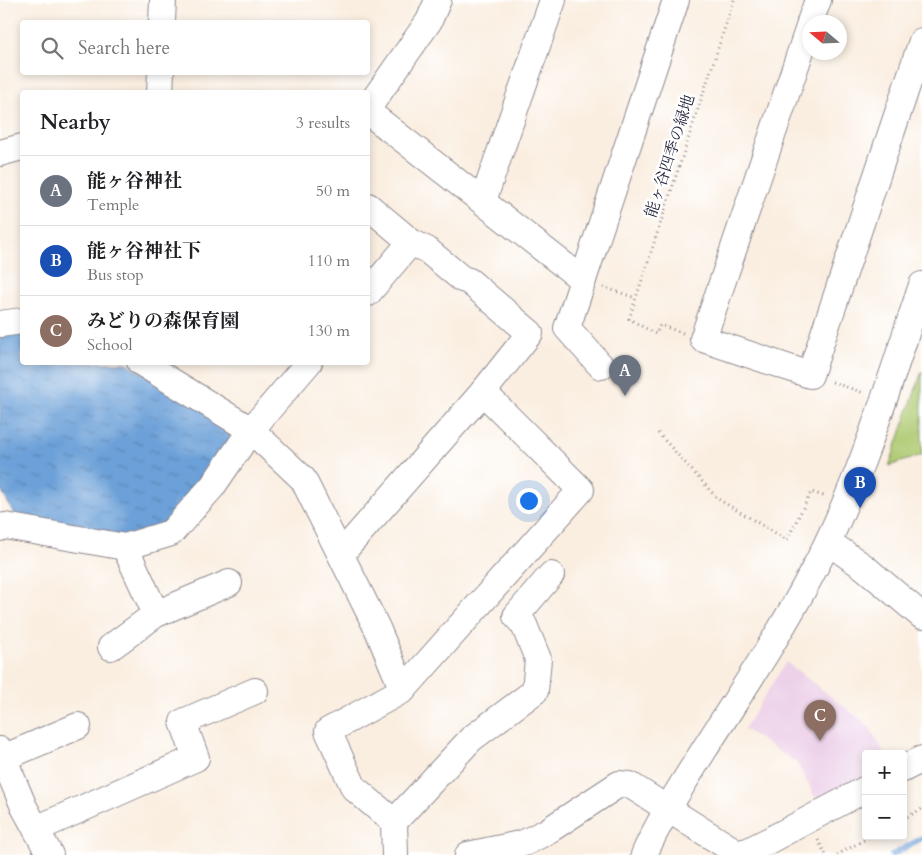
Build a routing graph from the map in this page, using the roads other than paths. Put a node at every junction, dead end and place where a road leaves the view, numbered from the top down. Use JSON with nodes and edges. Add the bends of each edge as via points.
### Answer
{"nodes":[{"id":1,"x":163,"y":0,"type":"edge"},
{"id":2,"x":438,"y":0,"type":"edge"},
{"id":3,"x":553,"y":0,"type":"edge"},
{"id":4,"x":676,"y":0,"type":"edge"},
{"id":5,"x":818,"y":0,"type":"edge"},
{"id":6,"x":813,"y":15,"type":"edge"},
{"id":7,"x":162,"y":20,"type":"edge"},
{"id":8,"x":922,"y":41,"type":"edge"},
{"id":9,"x":802,"y":47,"type":"edge"},
{"id":10,"x":161,"y":75,"type":"edge"},
{"id":11,"x":160,"y":90,"type":"edge"},
{"id":12,"x":370,"y":107,"type":"edge"},
{"id":13,"x":370,"y":112,"type":"edge"},
{"id":14,"x":20,"y":148,"type":"edge"},
{"id":15,"x":0,"y":153,"type":"edge"},
{"id":16,"x":483,"y":202,"type":"junction"},
{"id":17,"x":370,"y":208,"type":"edge"},
{"id":18,"x":411,"y":242,"type":"junction"},
{"id":19,"x":584,"y":280,"type":"junction"},
{"id":20,"x":922,"y":285,"type":"edge"},
{"id":21,"x":370,"y":291,"type":"edge"},
{"id":22,"x":20,"y":321,"type":"edge"},
{"id":23,"x":0,"y":324,"type":"edge"},
{"id":24,"x":145,"y":365,"type":"edge"},
{"id":25,"x":306,"y":365,"type":"edge"},
{"id":26,"x":601,"y":366,"type":"dead end"},
{"id":27,"x":483,"y":392,"type":"junction"},
{"id":28,"x":251,"y":430,"type":"junction"},
{"id":29,"x":0,"y":528,"type":"edge"},
{"id":30,"x":828,"y":542,"type":"junction"},
{"id":31,"x":125,"y":547,"type":"junction"},
{"id":32,"x":341,"y":554,"type":"junction"},
{"id":33,"x":550,"y":575,"type":"dead end"},
{"id":34,"x":229,"y":583,"type":"dead end"},
{"id":35,"x":156,"y":614,"type":"junction"},
{"id":36,"x":922,"y":616,"type":"edge"},
{"id":37,"x":111,"y":647,"type":"dead end"},
{"id":38,"x":403,"y":690,"type":"junction"},
{"id":39,"x":255,"y":691,"type":"dead end"},
{"id":40,"x":78,"y":726,"type":"dead end"},
{"id":41,"x":1,"y":754,"type":"edge"},
{"id":42,"x":922,"y":759,"type":"edge"},
{"id":43,"x":907,"y":767,"type":"edge"},
{"id":44,"x":862,"y":791,"type":"edge"},
{"id":45,"x":667,"y":808,"type":"junction"},
{"id":46,"x":394,"y":822,"type":"junction"},
{"id":47,"x":36,"y":829,"type":"junction"},
{"id":48,"x":478,"y":854,"type":"edge"},
{"id":49,"x":50,"y":855,"type":"edge"},
{"id":50,"x":395,"y":855,"type":"edge"},
{"id":51,"x":644,"y":855,"type":"edge"}],
"edges":[{"from":1,"to":7,"type":"street"},
{"from":2,"to":12,"type":"street","via":[[429,20]]},
{"from":3,"to":16,"type":"street"},
{"from":4,"to":19,"type":"street"},
{"from":5,"to":6,"type":"street"},
{"from":8,"to":9,"type":"street","via":[[810,375],[703,340]]},
{"from":10,"to":11,"type":"street"},
{"from":13,"to":16,"type":"street"},
{"from":14,"to":15,"type":"street"},
{"from":16,"to":19,"type":"street"},
{"from":17,"to":18,"type":"street"},
{"from":18,"to":21,"type":"street"},
{"from":18,"to":27,"type":"street","via":[[468,281],[530,333]]},
{"from":19,"to":26,"type":"street","via":[[567,328]]},
{"from":20,"to":30,"type":"street","via":[[845,505]]},
{"from":22,"to":23,"type":"street"},
{"from":24,"to":28,"type":"street"},
{"from":25,"to":28,"type":"street"},
{"from":27,"to":32,"type":"street"},
{"from":27,"to":38,"type":"street","via":[[581,490]]},
{"from":28,"to":31,"type":"street","via":[[212,487],[171,533]]},
{"from":28,"to":32,"type":"street","via":[[303,479]]},
{"from":29,"to":31,"type":"street","via":[[5,526]]},
{"from":30,"to":36,"type":"street","via":[[864,567]]},
{"from":30,"to":45,"type":"street","via":[[787,620]]},
{"from":31,"to":35,"type":"street"},
{"from":32,"to":38,"type":"street"},
{"from":33,"to":46,"type":"street","via":[[516,616],[524,625],[538,659],[535,692],[471,739]]},
{"from":34,"to":35,"type":"street"},
{"from":35,"to":37,"type":"street"},
{"from":38,"to":46,"type":"street","via":[[328,731],[354,788]]},
{"from":39,"to":47,"type":"street","via":[[183,722],[196,758]]},
{"from":40,"to":41,"type":"street"},
{"from":41,"to":47,"type":"street"},
{"from":42,"to":43,"type":"street"},
{"from":44,"to":45,"type":"street","via":[[746,852],[736,852]]},
{"from":45,"to":48,"type":"street","via":[[630,785],[619,784],[532,840]]},
{"from":45,"to":51,"type":"street"},
{"from":46,"to":50,"type":"street"},
{"from":47,"to":49,"type":"street"}]}
